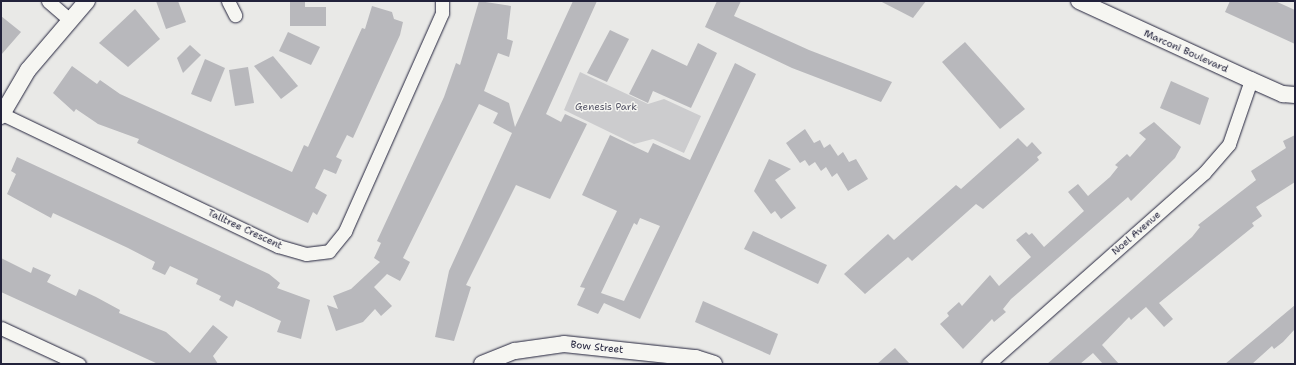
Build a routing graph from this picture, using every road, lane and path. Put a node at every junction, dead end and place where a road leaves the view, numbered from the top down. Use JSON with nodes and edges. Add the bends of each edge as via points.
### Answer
{"nodes":[{"id":1,"x":48,"y":1,"type":"edge"},
{"id":2,"x":87,"y":1,"type":"edge"},
{"id":3,"x":228,"y":1,"type":"edge"},
{"id":4,"x":442,"y":1,"type":"edge"},
{"id":5,"x":1079,"y":1,"type":"edge"},
{"id":6,"x":235,"y":15,"type":"dead end"},
{"id":7,"x":69,"y":19,"type":"junction"},
{"id":8,"x":1251,"y":80,"type":"junction"},
{"id":9,"x":1295,"y":95,"type":"edge"},
{"id":10,"x":2,"y":115,"type":"edge"},
{"id":11,"x":1,"y":328,"type":"edge"},
{"id":12,"x":79,"y":364,"type":"edge"},
{"id":13,"x":482,"y":364,"type":"edge"},
{"id":14,"x":714,"y":364,"type":"edge"},
{"id":15,"x":988,"y":364,"type":"edge"}],
"edges":[{"from":1,"to":7,"type":"street"},
{"from":2,"to":7,"type":"street"},
{"from":3,"to":6,"type":"street"},
{"from":4,"to":10,"type":"street","name":"Talltree Crescent","via":[[442,13],[348,224],[329,251],[306,254],[278,246]]},
{"from":5,"to":8,"type":"street","name":"Marconi Boulevard"},
{"from":7,"to":10,"type":"street","via":[[28,70]]},
{"from":8,"to":9,"type":"street","name":"Marconi Boulevard","via":[[1283,94]]},
{"from":8,"to":15,"type":"street","name":"Noel Avenue","via":[[1229,144],[1204,173]]},
{"from":11,"to":12,"type":"street"},
{"from":13,"to":14,"type":"street","name":"Bow Street","via":[[515,351],[564,344],[696,358]]}]}
